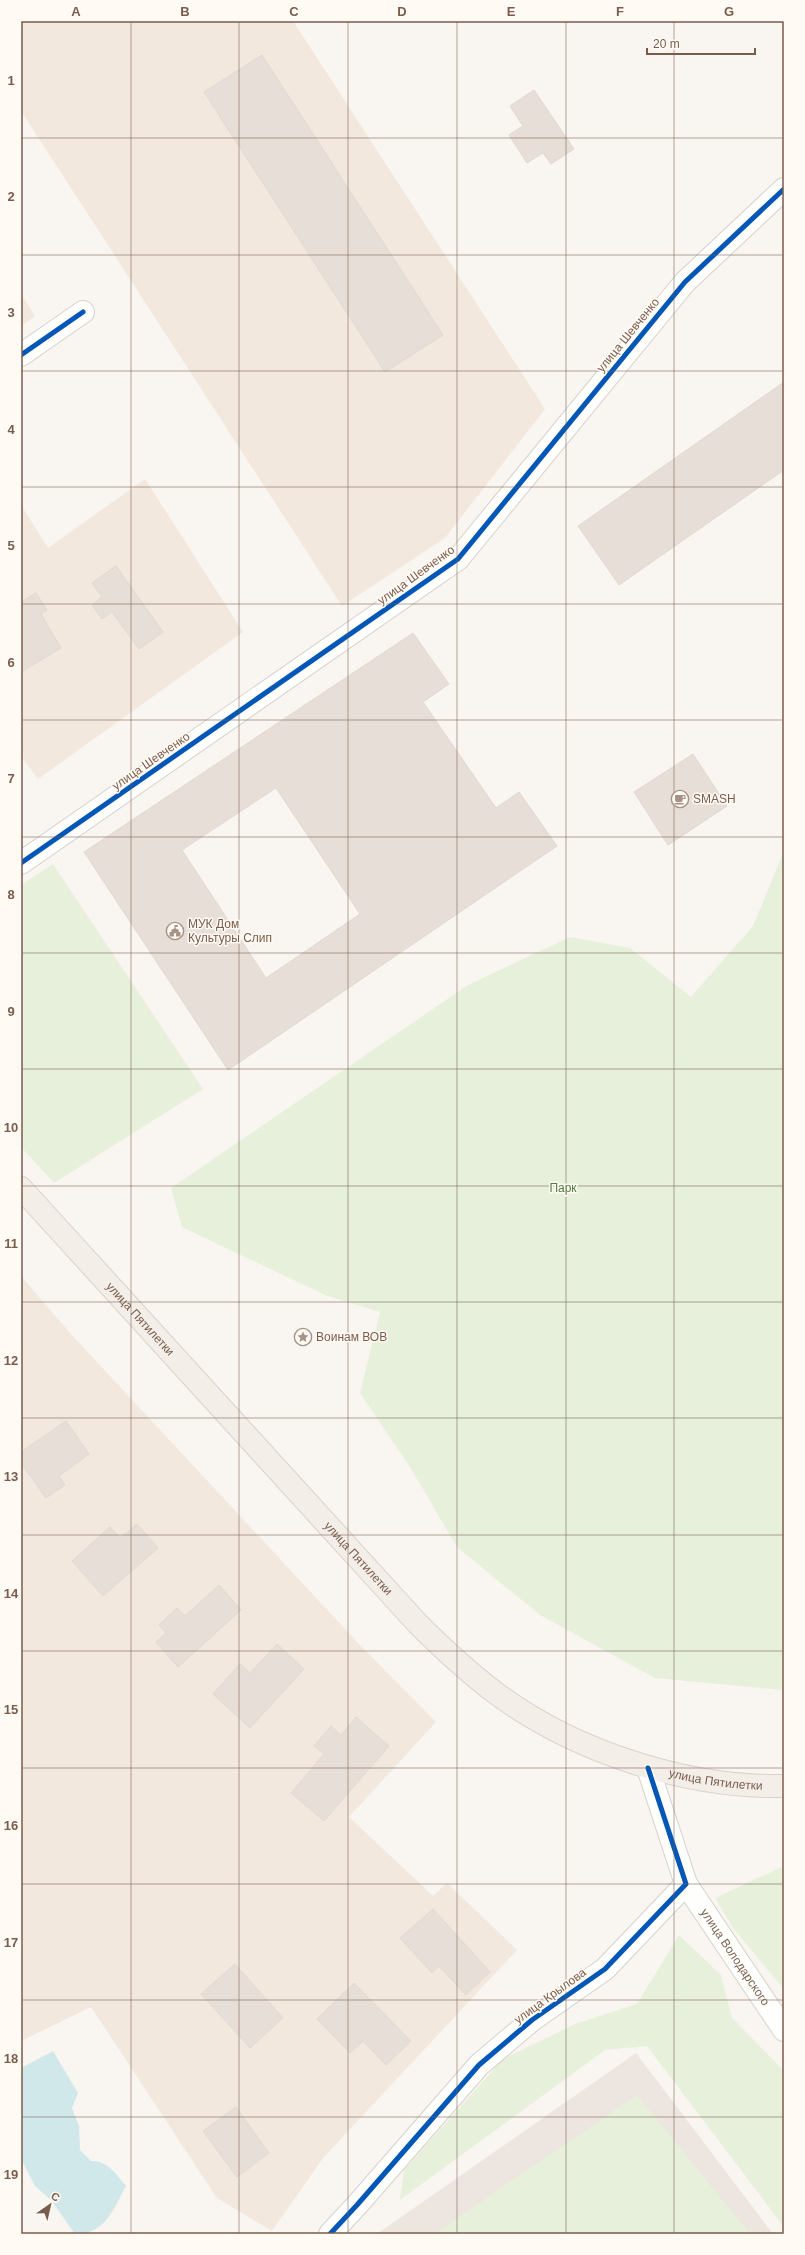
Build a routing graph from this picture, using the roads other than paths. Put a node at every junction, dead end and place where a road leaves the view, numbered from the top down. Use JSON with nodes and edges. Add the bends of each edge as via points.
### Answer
{"nodes":[{"id":1,"x":784,"y":189,"type":"edge"},
{"id":2,"x":83,"y":312,"type":"dead end"},
{"id":3,"x":21,"y":355,"type":"edge"},
{"id":4,"x":21,"y":863,"type":"edge"},
{"id":5,"x":21,"y":1188,"type":"edge"},
{"id":6,"x":648,"y":1768,"type":"junction"},
{"id":7,"x":784,"y":1786,"type":"edge"},
{"id":8,"x":686,"y":1884,"type":"junction"},
{"id":9,"x":784,"y":2030,"type":"edge"},
{"id":10,"x":330,"y":2234,"type":"edge"}],
"edges":[{"from":1,"to":4,"type":"street","name":"улица Шевченко","via":[[685,282],[458,559]]},
{"from":2,"to":3,"type":"street"},
{"from":5,"to":6,"type":"main road","name":"улица Пятилетки","via":[[357,1559],[455,1660],[498,1695],[542,1723],[588,1745]]},
{"from":6,"to":7,"type":"main road","name":"улица Пятилетки","via":[[709,1782],[761,1787]]},
{"from":6,"to":8,"type":"street"},
{"from":8,"to":9,"type":"street","name":"улица Володарского"},
{"from":8,"to":10,"type":"street","name":"улица Крылова","via":[[605,1969],[532,2020],[478,2065]]}]}
